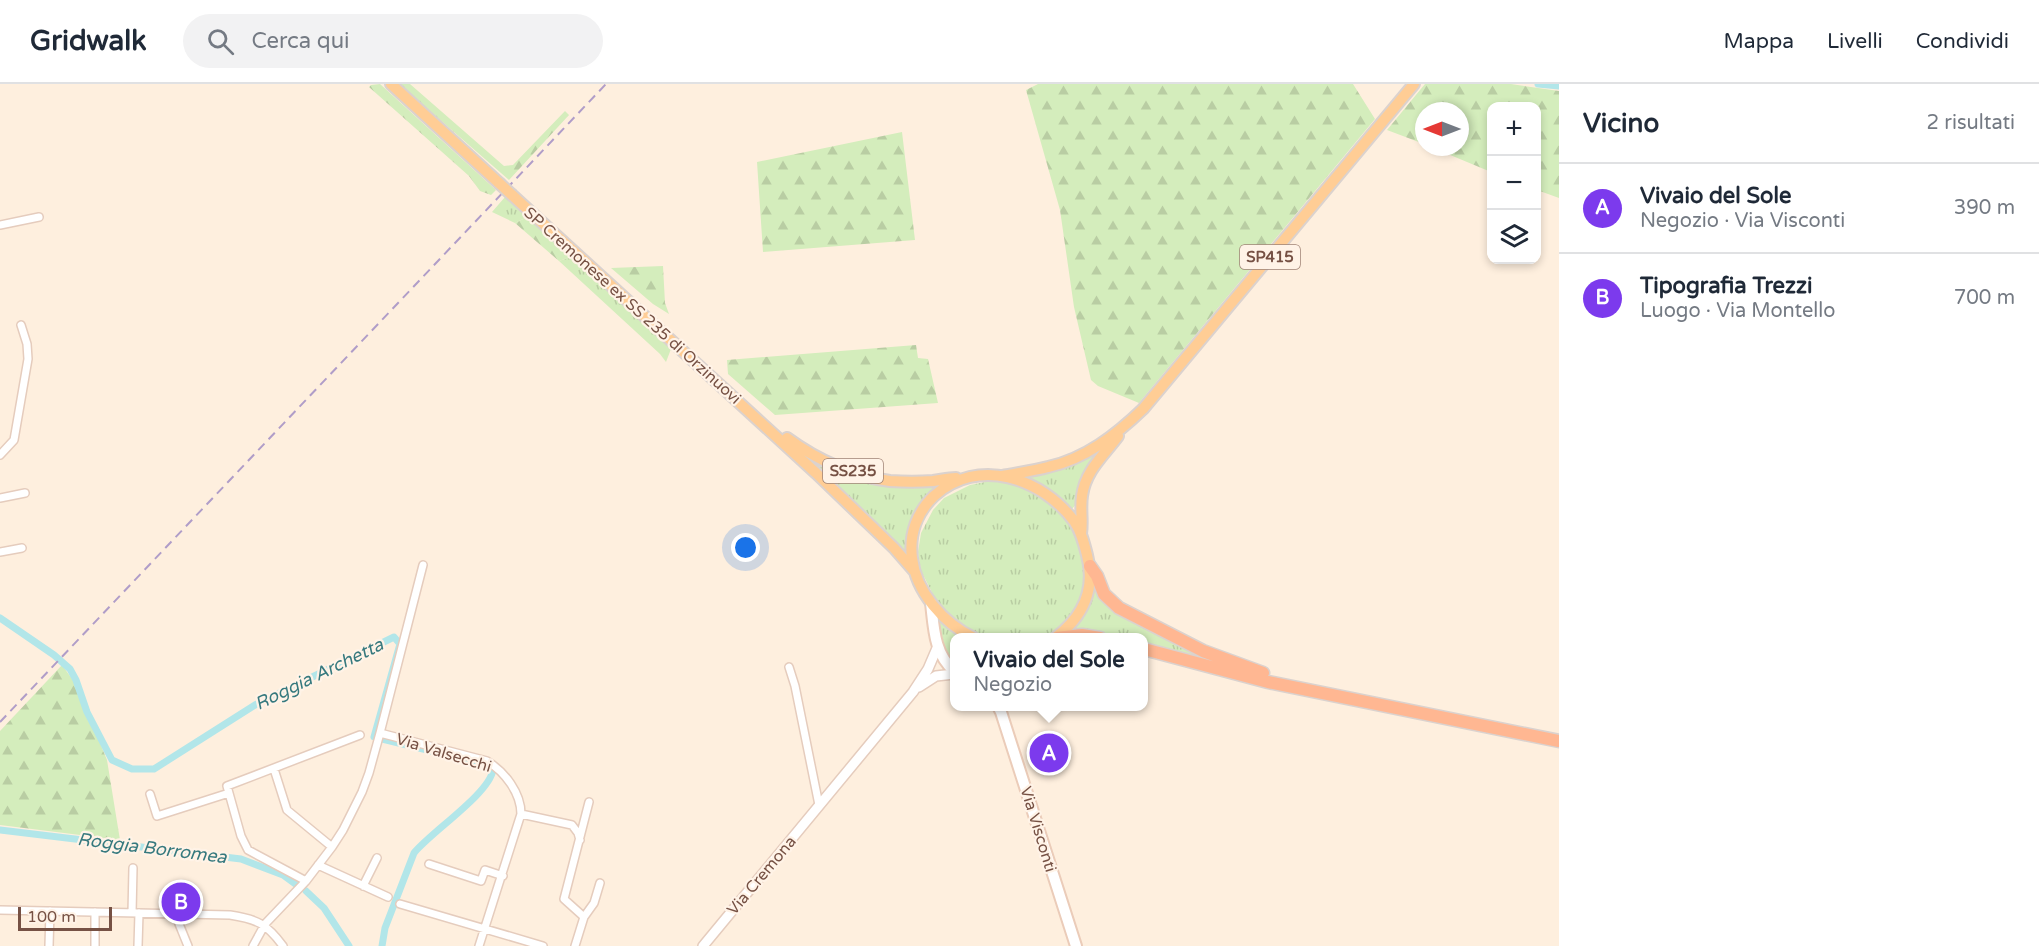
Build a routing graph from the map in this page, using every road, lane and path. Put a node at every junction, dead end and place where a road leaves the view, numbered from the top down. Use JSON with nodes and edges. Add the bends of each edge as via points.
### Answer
{"nodes":[{"id":1,"x":391,"y":84,"type":"edge"},
{"id":2,"x":1414,"y":84,"type":"edge"},
{"id":3,"x":39,"y":218,"type":"dead end"},
{"id":4,"x":0,"y":225,"type":"edge"},
{"id":5,"x":21,"y":325,"type":"dead end"},
{"id":6,"x":754,"y":416,"type":"junction"},
{"id":7,"x":1124,"y":428,"type":"junction"},
{"id":8,"x":0,"y":454,"type":"edge"},
{"id":9,"x":1002,"y":476,"type":"junction"},
{"id":10,"x":966,"y":479,"type":"junction"},
{"id":11,"x":25,"y":493,"type":"dead end"},
{"id":12,"x":0,"y":498,"type":"edge"},
{"id":13,"x":1081,"y":535,"type":"junction"},
{"id":14,"x":22,"y":548,"type":"dead end"},
{"id":15,"x":0,"y":552,"type":"edge"},
{"id":16,"x":423,"y":565,"type":"dead end"},
{"id":17,"x":1090,"y":566,"type":"junction"},
{"id":18,"x":915,"y":572,"type":"junction"},
{"id":19,"x":931,"y":603,"type":"junction"},
{"id":20,"x":966,"y":633,"type":"edge"},
{"id":21,"x":1061,"y":633,"type":"edge"},
{"id":22,"x":938,"y":648,"type":"junction"},
{"id":23,"x":1148,"y":650,"type":"edge"},
{"id":24,"x":789,"y":667,"type":"dead end"},
{"id":25,"x":950,"y":668,"type":"edge"},
{"id":26,"x":950,"y":674,"type":"edge"},
{"id":27,"x":913,"y":692,"type":"junction"},
{"id":28,"x":1327,"y":694,"type":"junction"},
{"id":29,"x":1001,"y":711,"type":"edge"},
{"id":30,"x":360,"y":735,"type":"dead end"},
{"id":31,"x":379,"y":737,"type":"junction"},
{"id":32,"x":1559,"y":741,"type":"edge"},
{"id":33,"x":274,"y":769,"type":"junction"},
{"id":34,"x":229,"y":793,"type":"junction"},
{"id":35,"x":150,"y":794,"type":"dead end"},
{"id":36,"x":590,"y":802,"type":"dead end"},
{"id":37,"x":819,"y":805,"type":"junction"},
{"id":38,"x":521,"y":814,"type":"junction"},
{"id":39,"x":580,"y":840,"type":"junction"},
{"id":40,"x":332,"y":847,"type":"junction"},
{"id":41,"x":377,"y":858,"type":"dead end"},
{"id":42,"x":429,"y":864,"type":"dead end"},
{"id":43,"x":318,"y":865,"type":"junction"},
{"id":44,"x":132,"y":868,"type":"dead end"},
{"id":45,"x":503,"y":876,"type":"junction"},
{"id":46,"x":306,"y":881,"type":"junction"},
{"id":47,"x":600,"y":883,"type":"dead end"},
{"id":48,"x":363,"y":886,"type":"junction"},
{"id":49,"x":388,"y":897,"type":"dead end"},
{"id":50,"x":400,"y":904,"type":"dead end"},
{"id":51,"x":0,"y":910,"type":"edge"},
{"id":52,"x":50,"y":911,"type":"junction"},
{"id":53,"x":95,"y":912,"type":"junction"},
{"id":54,"x":135,"y":913,"type":"junction"},
{"id":55,"x":175,"y":914,"type":"junction"},
{"id":56,"x":584,"y":917,"type":"junction"},
{"id":57,"x":265,"y":924,"type":"junction"},
{"id":58,"x":485,"y":930,"type":"junction"},
{"id":59,"x":49,"y":946,"type":"edge"},
{"id":60,"x":94,"y":946,"type":"edge"},
{"id":61,"x":138,"y":946,"type":"edge"},
{"id":62,"x":188,"y":946,"type":"edge"},
{"id":63,"x":253,"y":946,"type":"edge"},
{"id":64,"x":283,"y":946,"type":"edge"},
{"id":65,"x":479,"y":946,"type":"edge"},
{"id":66,"x":543,"y":946,"type":"edge"},
{"id":67,"x":575,"y":946,"type":"edge"},
{"id":68,"x":703,"y":946,"type":"edge"},
{"id":69,"x":1076,"y":946,"type":"edge"}],
"edges":[{"from":1,"to":6,"type":"main road","name":"SP Cremonese ex SS 235 di Orzinuovi","bridge":true},
{"from":2,"to":7,"type":"main road","number":"SP415"},
{"from":3,"to":4,"type":"street"},
{"from":5,"to":8,"type":"street","via":[[28,359],[14,440]]},
{"from":6,"to":10,"type":"main road","number":"SS235","via":[[806,452],[852,471],[891,481]]},
{"from":6,"to":18,"type":"main road","number":"SS235"},
{"from":7,"to":9,"type":"main road","number":"SP415","via":[[1072,459]]},
{"from":7,"to":13,"type":"main road","number":"SP415","via":[[1084,484]]},
{"from":9,"to":10,"type":"main road","number":"SP415"},
{"from":9,"to":13,"type":"main road","number":"SP415","via":[[1046,492],[1076,522]]},
{"from":10,"to":18,"type":"main road","number":"SP415","via":[[941,490],[917,519],[911,539]]},
{"from":11,"to":12,"type":"street"},
{"from":13,"to":17,"type":"main road","number":"SP415"},
{"from":14,"to":15,"type":"street"},
{"from":16,"to":31,"type":"street"},
{"from":17,"to":21,"type":"main road","number":"SP415","via":[[1090,583],[1082,610]]},
{"from":17,"to":28,"type":"highway","number":"SP415","via":[[1104,594],[1119,608],[1203,651]]},
{"from":18,"to":19,"type":"main road","number":"SP415"},
{"from":19,"to":20,"type":"main road","number":"SP415"},
{"from":19,"to":22,"type":"main road"},
{"from":22,"to":25,"type":"main road"},
{"from":22,"to":27,"type":"street","name":"Via Cremona"},
{"from":23,"to":28,"type":"highway"},
{"from":24,"to":37,"type":"street"},
{"from":26,"to":27,"type":"street","name":"Via Cremona","via":[[936,676]]},
{"from":27,"to":37,"type":"street","name":"Via Cremona"},
{"from":28,"to":32,"type":"highway"},
{"from":29,"to":69,"type":"main road","name":"Via Visconti"},
{"from":30,"to":33,"type":"street"},
{"from":31,"to":38,"type":"street","name":"Via Valsecchi","via":[[487,761],[499,768],[518,797]]},
{"from":31,"to":40,"type":"street","via":[[362,792]]},
{"from":33,"to":34,"type":"street","via":[[227,786]]},
{"from":33,"to":40,"type":"street","via":[[287,810]]},
{"from":34,"to":35,"type":"street","via":[[157,816]]},
{"from":34,"to":46,"type":"street","via":[[245,847]]},
{"from":36,"to":39,"type":"street"},
{"from":37,"to":68,"type":"street","name":"Via Cremona"},
{"from":38,"to":39,"type":"street","via":[[572,825]]},
{"from":38,"to":45,"type":"street"},
{"from":39,"to":56,"type":"street","via":[[564,899]]},
{"from":40,"to":43,"type":"street"},
{"from":41,"to":48,"type":"street"},
{"from":42,"to":45,"type":"street","via":[[481,881],[485,870]]},
{"from":43,"to":46,"type":"street"},
{"from":43,"to":48,"type":"street"},
{"from":44,"to":54,"type":"street"},
{"from":45,"to":58,"type":"street"},
{"from":46,"to":57,"type":"street"},
{"from":47,"to":56,"type":"street","via":[[594,903]]},
{"from":48,"to":49,"type":"street"},
{"from":50,"to":58,"type":"street"},
{"from":51,"to":52,"type":"street"},
{"from":52,"to":53,"type":"street"},
{"from":52,"to":59,"type":"street"},
{"from":53,"to":54,"type":"street"},
{"from":53,"to":60,"type":"street"},
{"from":54,"to":55,"type":"street"},
{"from":54,"to":61,"type":"street"},
{"from":55,"to":57,"type":"street","via":[[230,915]]},
{"from":55,"to":62,"type":"street"},
{"from":56,"to":67,"type":"street"},
{"from":57,"to":63,"type":"street"},
{"from":57,"to":64,"type":"street"},
{"from":58,"to":65,"type":"street"},
{"from":58,"to":66,"type":"street"}]}
